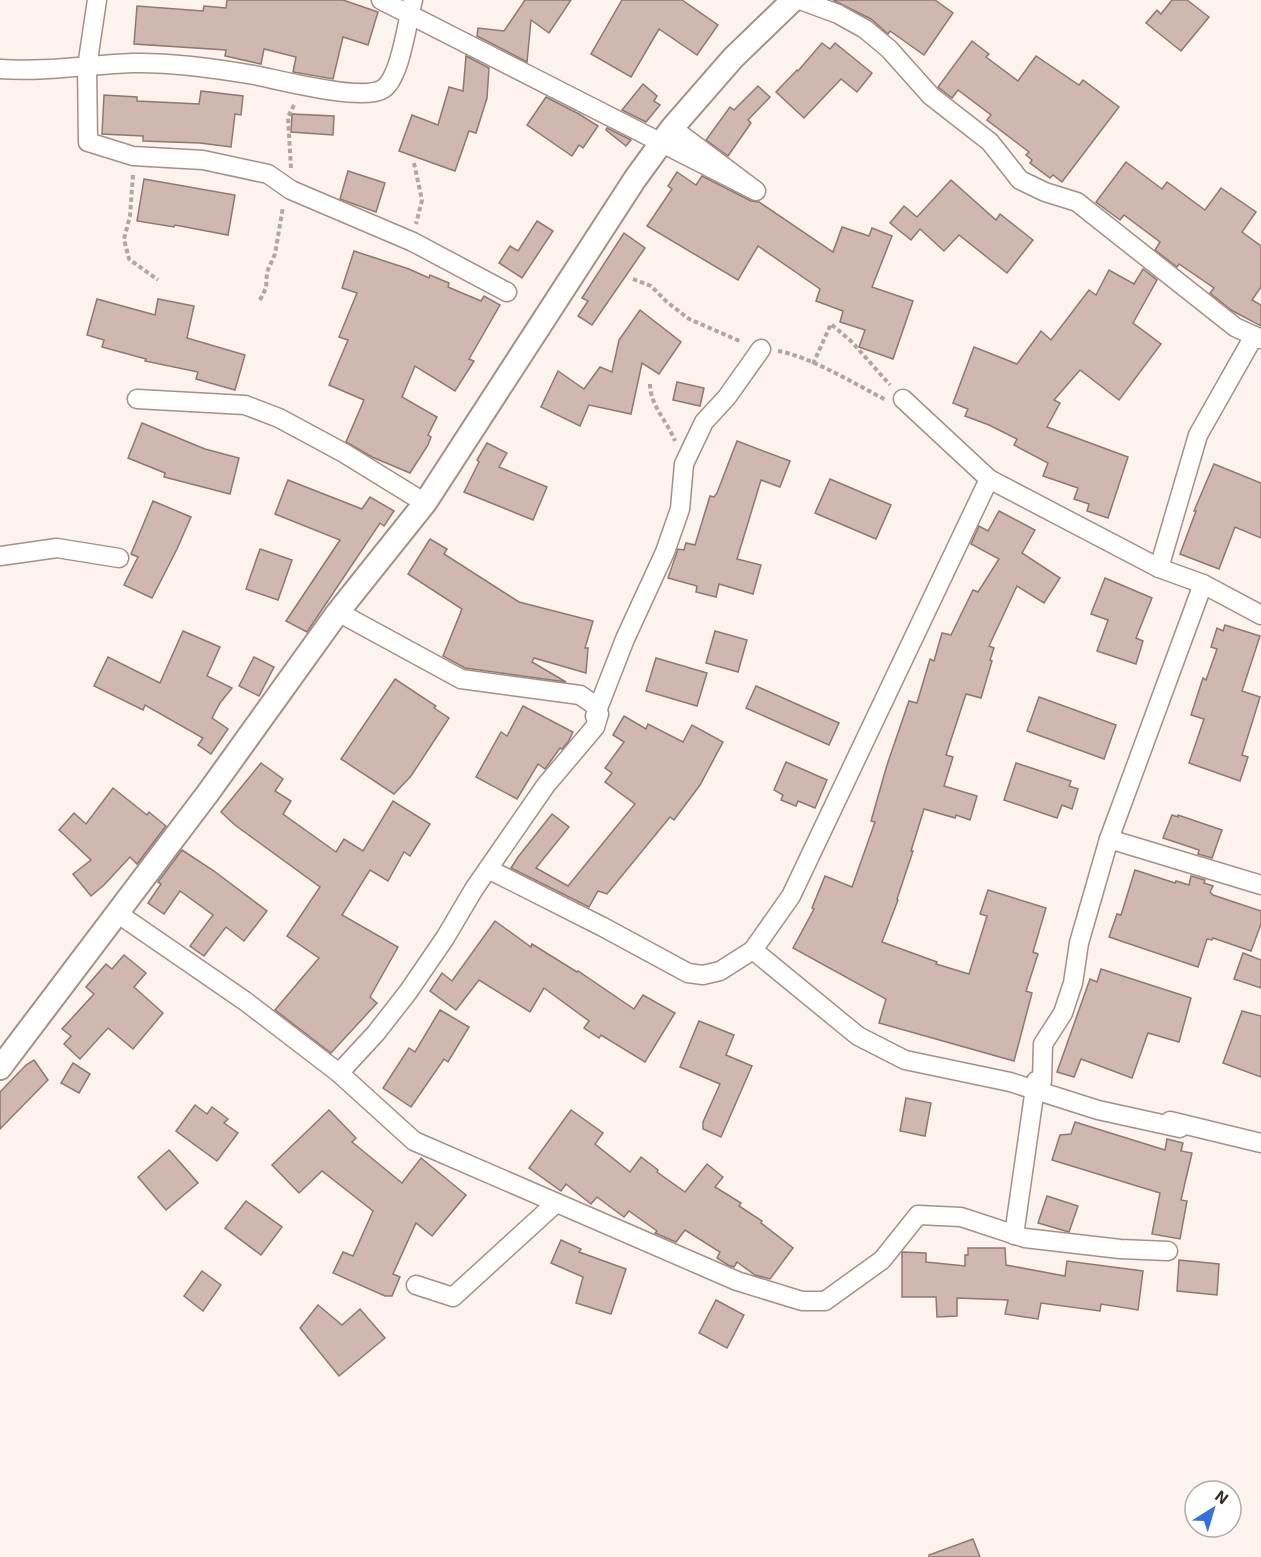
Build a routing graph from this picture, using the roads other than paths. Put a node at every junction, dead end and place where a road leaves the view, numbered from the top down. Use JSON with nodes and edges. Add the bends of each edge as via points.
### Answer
{"nodes":[{"id":1,"x":98,"y":0,"type":"edge"},
{"id":2,"x":381,"y":0,"type":"edge"},
{"id":3,"x":412,"y":0,"type":"edge"},
{"id":4,"x":793,"y":0,"type":"edge"},
{"id":5,"x":800,"y":0,"type":"edge"},
{"id":6,"x":87,"y":67,"type":"junction"},
{"id":7,"x":0,"y":69,"type":"edge"},
{"id":8,"x":672,"y":128,"type":"junction"},
{"id":9,"x":507,"y":292,"type":"dead end"},
{"id":10,"x":1257,"y":338,"type":"edge"},
{"id":11,"x":761,"y":349,"type":"dead end"},
{"id":12,"x":137,"y":399,"type":"dead end"},
{"id":13,"x":903,"y":399,"type":"road end"},
{"id":14,"x":989,"y":479,"type":"junction"},
{"id":15,"x":425,"y":503,"type":"junction"},
{"id":16,"x":0,"y":556,"type":"edge"},
{"id":17,"x":119,"y":558,"type":"dead end"},
{"id":18,"x":1160,"y":567,"type":"junction"},
{"id":19,"x":1210,"y":588,"type":"junction"},
{"id":20,"x":1261,"y":600,"type":"edge"},
{"id":21,"x":338,"y":612,"type":"junction"},
{"id":22,"x":1261,"y":615,"type":"edge"},
{"id":23,"x":592,"y":724,"type":"dead end"},
{"id":24,"x":1109,"y":839,"type":"junction"},
{"id":25,"x":488,"y":869,"type":"junction"},
{"id":26,"x":1261,"y":885,"type":"edge"},
{"id":27,"x":117,"y":913,"type":"junction"},
{"id":28,"x":753,"y":950,"type":"junction"},
{"id":29,"x":0,"y":1068,"type":"edge"},
{"id":30,"x":339,"y":1073,"type":"junction"},
{"id":31,"x":1036,"y":1091,"type":"junction"},
{"id":32,"x":1180,"y":1128,"type":"dead end"},
{"id":33,"x":1261,"y":1143,"type":"edge"},
{"id":34,"x":556,"y":1203,"type":"junction"},
{"id":35,"x":1014,"y":1235,"type":"junction"},
{"id":36,"x":1168,"y":1251,"type":"dead end"},
{"id":37,"x":416,"y":1285,"type":"dead end"}],
"edges":[{"from":1,"to":6,"type":"street"},
{"from":2,"to":8,"type":"street","via":[[756,190]]},
{"from":3,"to":6,"type":"street","via":[[397,67],[390,84],[375,93],[349,93],[209,67],[134,63]]},
{"from":4,"to":8,"type":"street","via":[[733,58]]},
{"from":5,"to":10,"type":"street","via":[[864,29],[889,49],[931,96],[990,142],[1020,180],[1077,202],[1235,327]]},
{"from":6,"to":7,"type":"street"},
{"from":6,"to":9,"type":"street","via":[[88,142],[133,156],[203,160],[268,174],[291,190],[413,242]]},
{"from":8,"to":15,"type":"street","via":[[628,189]]},
{"from":10,"to":18,"type":"street","via":[[1198,435]]},
{"from":11,"to":23,"type":"street","via":[[704,422],[684,464],[680,509],[665,552]]},
{"from":12,"to":15,"type":"street","via":[[245,405],[279,418],[344,453]]},
{"from":13,"to":14,"type":"street"},
{"from":14,"to":18,"type":"street"},
{"from":14,"to":28,"type":"street","via":[[791,896]]},
{"from":15,"to":21,"type":"street"},
{"from":16,"to":17,"type":"street","via":[[57,548]]},
{"from":18,"to":19,"type":"street"},
{"from":19,"to":20,"type":"street"},
{"from":19,"to":22,"type":"street"},
{"from":19,"to":24,"type":"street"},
{"from":21,"to":25,"type":"street","via":[[461,679],[580,695],[596,706],[599,714],[595,727],[546,785]]},
{"from":21,"to":27,"type":"street"},
{"from":24,"to":26,"type":"street"},
{"from":24,"to":31,"type":"street","via":[[1079,943],[1073,983],[1063,1013],[1043,1044],[1042,1081]]},
{"from":25,"to":28,"type":"street","via":[[688,973],[720,971]]},
{"from":25,"to":30,"type":"street","via":[[408,992]]},
{"from":27,"to":29,"type":"street"},
{"from":27,"to":30,"type":"street"},
{"from":28,"to":31,"type":"street","via":[[858,1036],[905,1060]]},
{"from":30,"to":34,"type":"street","via":[[414,1141]]},
{"from":31,"to":32,"type":"street"},
{"from":31,"to":33,"type":"street"},
{"from":31,"to":35,"type":"street"},
{"from":34,"to":35,"type":"street","via":[[737,1281],[802,1301],[825,1301],[882,1260],[918,1215],[961,1217]]},
{"from":34,"to":37,"type":"street","via":[[453,1297]]},
{"from":35,"to":36,"type":"street"}]}
